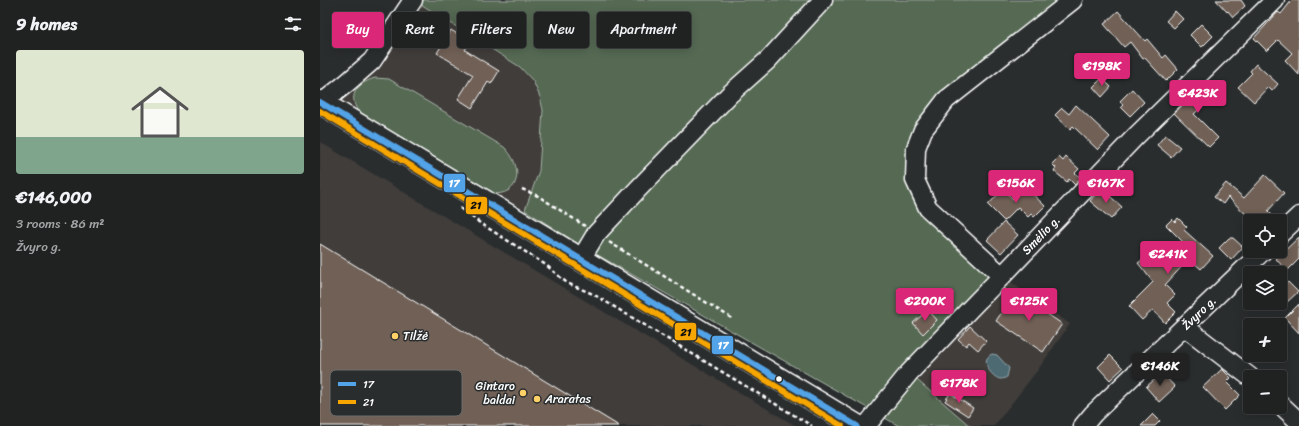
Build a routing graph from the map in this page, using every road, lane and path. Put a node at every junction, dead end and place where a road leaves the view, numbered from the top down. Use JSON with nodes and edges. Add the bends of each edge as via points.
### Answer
{"nodes":[{"id":1,"x":413,"y":0,"type":"edge"},
{"id":2,"x":823,"y":0,"type":"edge"},
{"id":3,"x":1073,"y":0,"type":"edge"},
{"id":4,"x":1275,"y":0,"type":"edge"},
{"id":5,"x":321,"y":102,"type":"edge"},
{"id":6,"x":522,"y":189,"type":"dead end"},
{"id":7,"x":454,"y":204,"type":"dead end"},
{"id":8,"x":1299,"y":216,"type":"edge"},
{"id":9,"x":1287,"y":227,"type":"edge"},
{"id":10,"x":596,"y":234,"type":"junction"},
{"id":11,"x":1256,"y":258,"type":"edge"},
{"id":12,"x":581,"y":259,"type":"junction"},
{"id":13,"x":1002,"y":276,"type":"junction"},
{"id":14,"x":733,"y":319,"type":"dead end"},
{"id":15,"x":1185,"y":327,"type":"junction"},
{"id":16,"x":1243,"y":372,"type":"edge"},
{"id":17,"x":1287,"y":411,"type":"edge"},
{"id":18,"x":1299,"y":422,"type":"edge"},
{"id":19,"x":812,"y":426,"type":"edge"},
{"id":20,"x":857,"y":426,"type":"edge"},
{"id":21,"x":866,"y":426,"type":"edge"},
{"id":22,"x":1083,"y":426,"type":"edge"}],
"edges":[{"from":1,"to":5,"type":"street","via":[[372,61]]},
{"from":2,"to":10,"type":"street","via":[[768,60],[730,94]]},
{"from":3,"to":13,"type":"street","via":[[946,100],[923,130],[916,148],[915,180],[928,208]]},
{"from":4,"to":13,"type":"street","name":"Smėlio g.","via":[[1136,136]]},
{"from":5,"to":12,"type":"highway"},
{"from":6,"to":10,"type":"path","via":[[538,196]]},
{"from":7,"to":19,"type":"path","via":[[546,265],[567,283],[593,294]]},
{"from":8,"to":9,"type":"street"},
{"from":10,"to":12,"type":"street"},
{"from":10,"to":14,"type":"path"},
{"from":11,"to":15,"type":"street","name":"Žvyro g."},
{"from":12,"to":20,"type":"highway"},
{"from":13,"to":21,"type":"street","name":"Smėlio g.","via":[[909,373]]},
{"from":15,"to":16,"type":"street"},
{"from":15,"to":22,"type":"street","name":"Žvyro g."},
{"from":17,"to":18,"type":"street"}]}
